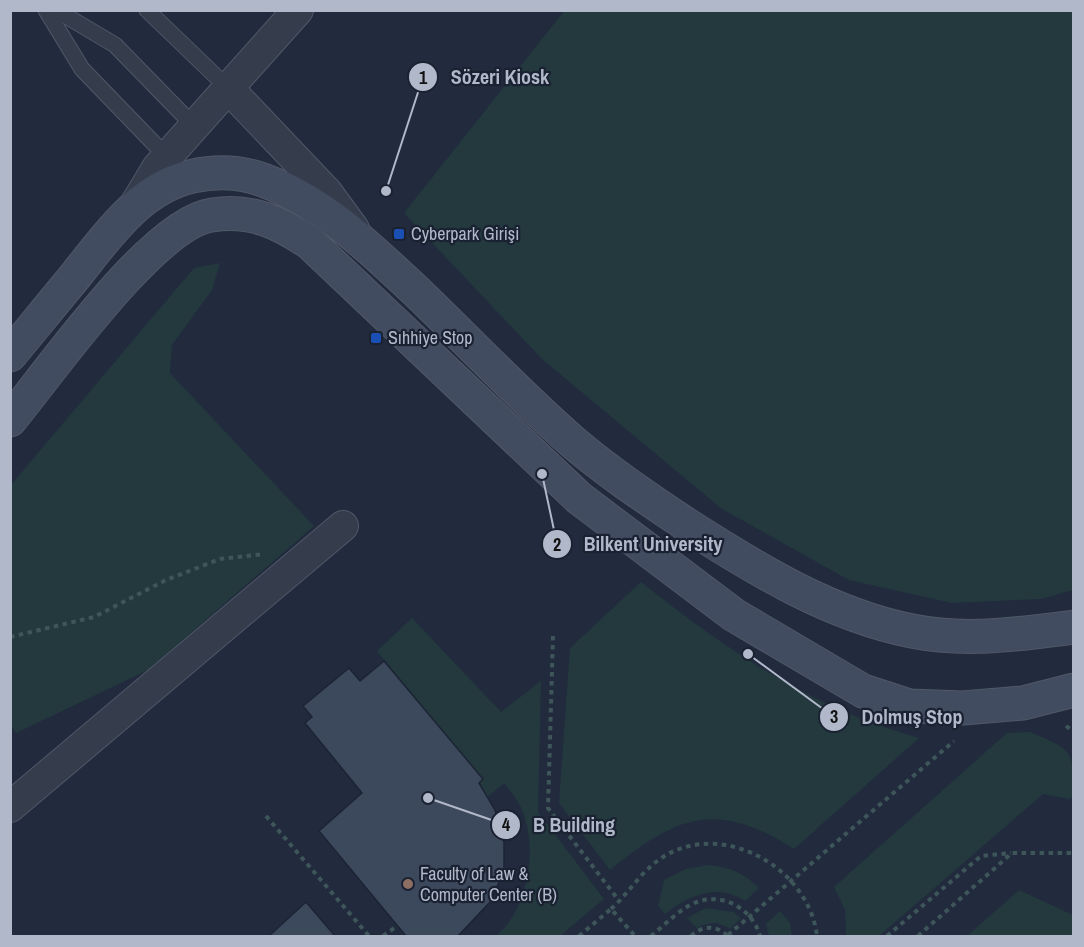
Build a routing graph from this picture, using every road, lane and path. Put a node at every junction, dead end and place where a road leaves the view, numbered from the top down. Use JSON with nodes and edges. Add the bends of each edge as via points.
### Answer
{"nodes":[{"id":1,"x":46,"y":10,"type":"edge"},
{"id":2,"x":56,"y":10,"type":"edge"},
{"id":3,"x":147,"y":10,"type":"edge"},
{"id":4,"x":298,"y":10,"type":"edge"},
{"id":5,"x":228,"y":88,"type":"junction"},
{"id":6,"x":194,"y":126,"type":"junction"},
{"id":7,"x":167,"y":157,"type":"junction"},
{"id":8,"x":133,"y":208,"type":"junction"},
{"id":9,"x":361,"y":239,"type":"junction"},
{"id":10,"x":10,"y":355,"type":"edge"},
{"id":11,"x":10,"y":420,"type":"edge"},
{"id":12,"x":343,"y":526,"type":"dead end"},
{"id":13,"x":289,"y":571,"type":"junction"},
{"id":14,"x":1074,"y":627,"type":"edge"},
{"id":15,"x":553,"y":636,"type":"dead end"},
{"id":16,"x":10,"y":637,"type":"edge"},
{"id":17,"x":1074,"y":690,"type":"edge"},
{"id":18,"x":996,"y":706,"type":"junction"},
{"id":19,"x":10,"y":807,"type":"edge"},
{"id":20,"x":266,"y":816,"type":"dead end"},
{"id":21,"x":1012,"y":853,"type":"junction"},
{"id":22,"x":1074,"y":853,"type":"edge"},
{"id":23,"x":790,"y":882,"type":"junction"},
{"id":24,"x":620,"y":902,"type":"junction"},
{"id":25,"x":611,"y":909,"type":"junction"},
{"id":26,"x":750,"y":916,"type":"junction"},
{"id":27,"x":397,"y":926,"type":"dead end"},
{"id":28,"x":369,"y":936,"type":"edge"},
{"id":29,"x":383,"y":936,"type":"edge"},
{"id":30,"x":579,"y":936,"type":"edge"},
{"id":31,"x":635,"y":936,"type":"edge"},
{"id":32,"x":651,"y":936,"type":"edge"},
{"id":33,"x":691,"y":936,"type":"edge"},
{"id":34,"x":728,"y":936,"type":"edge"},
{"id":35,"x":760,"y":936,"type":"edge"},
{"id":36,"x":817,"y":936,"type":"edge"},
{"id":37,"x":886,"y":936,"type":"edge"},
{"id":38,"x":918,"y":936,"type":"edge"}],
"edges":[{"from":1,"to":7,"type":"lane","via":[[82,69]]},
{"from":2,"to":6,"type":"lane","via":[[115,45]]},
{"from":3,"to":5,"type":"lane"},
{"from":4,"to":5,"type":"street"},
{"from":5,"to":6,"type":"street"},
{"from":5,"to":9,"type":"street","via":[[327,192]]},
{"from":6,"to":7,"type":"street"},
{"from":7,"to":8,"type":"street"},
{"from":8,"to":9,"type":"street","via":[[160,188],[191,177],[229,172],[262,180],[310,203]]},
{"from":8,"to":10,"type":"street"},
{"from":9,"to":14,"type":"street","via":[[575,443],[642,495],[734,555],[798,590],[863,617],[912,631],[963,637]]},
{"from":11,"to":18,"type":"street","via":[[133,267],[174,233],[210,215],[242,214],[279,223],[310,243],[579,498],[734,615],[863,691],[909,706]]},
{"from":12,"to":13,"type":"street"},
{"from":13,"to":16,"type":"path","via":[[273,557],[259,552],[220,559],[166,580],[94,617]]},
{"from":13,"to":19,"type":"street"},
{"from":15,"to":24,"type":"path","via":[[548,808]]},
{"from":17,"to":18,"type":"street"},
{"from":18,"to":23,"type":"path"},
{"from":20,"to":28,"type":"path"},
{"from":21,"to":22,"type":"path"},
{"from":21,"to":37,"type":"path","via":[[981,856]]},
{"from":21,"to":38,"type":"path"},
{"from":23,"to":24,"type":"path","via":[[749,850],[725,843],[698,844],[663,857]]},
{"from":23,"to":26,"type":"path"},
{"from":23,"to":36,"type":"path","via":[[810,911]]},
{"from":24,"to":25,"type":"path"},
{"from":25,"to":30,"type":"path"},
{"from":25,"to":31,"type":"path"},
{"from":26,"to":32,"type":"path","via":[[734,904],[717,900],[698,902]]},
{"from":26,"to":34,"type":"path"},
{"from":26,"to":35,"type":"path"},
{"from":27,"to":29,"type":"path"},
{"from":33,"to":34,"type":"path","via":[[712,927]]}]}
